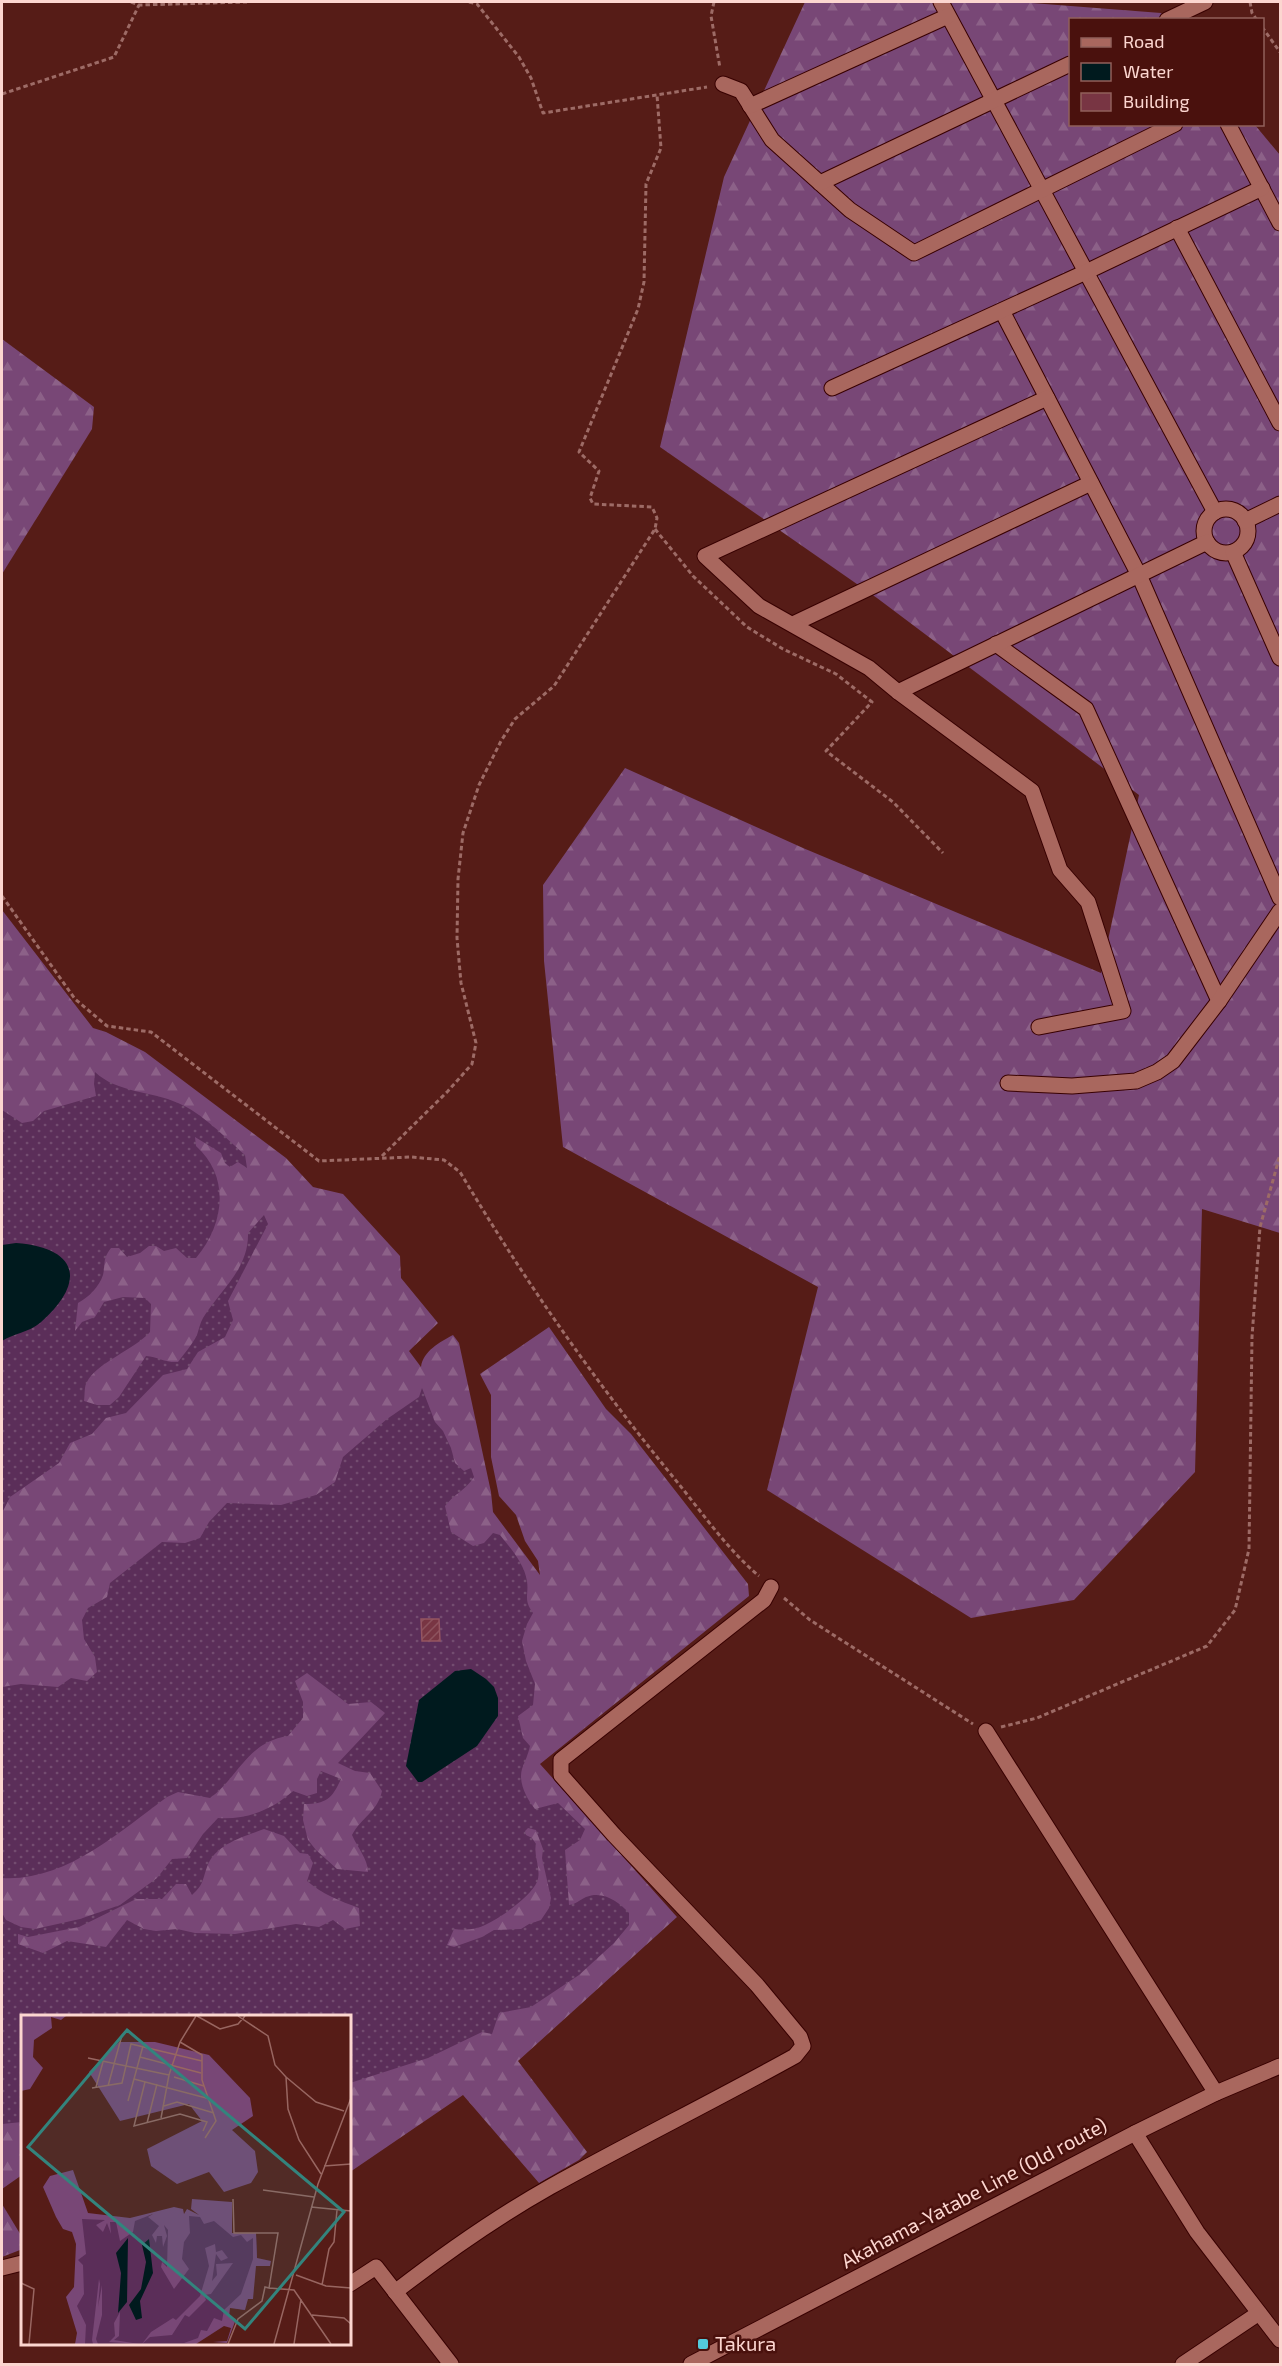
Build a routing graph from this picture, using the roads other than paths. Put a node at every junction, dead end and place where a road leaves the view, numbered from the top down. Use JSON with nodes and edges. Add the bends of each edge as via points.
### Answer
{"nodes":[{"id":1,"x":941,"y":2,"type":"edge"},
{"id":2,"x":1205,"y":2,"type":"edge"},
{"id":3,"x":948,"y":16,"type":"junction"},
{"id":4,"x":1171,"y":18,"type":"edge"},
{"id":5,"x":1069,"y":65,"type":"edge"},
{"id":6,"x":723,"y":84,"type":"road end"},
{"id":7,"x":994,"y":100,"type":"junction"},
{"id":8,"x":750,"y":106,"type":"junction"},
{"id":9,"x":1171,"y":126,"type":"edge"},
{"id":10,"x":1229,"y":126,"type":"edge"},
{"id":11,"x":820,"y":183,"type":"junction"},
{"id":12,"x":1262,"y":188,"type":"junction"},
{"id":13,"x":1042,"y":191,"type":"junction"},
{"id":14,"x":1281,"y":223,"type":"edge"},
{"id":15,"x":1177,"y":228,"type":"junction"},
{"id":16,"x":1086,"y":272,"type":"junction"},
{"id":17,"x":1002,"y":311,"type":"junction"},
{"id":18,"x":832,"y":388,"type":"dead end"},
{"id":19,"x":1047,"y":398,"type":"junction"},
{"id":20,"x":1281,"y":423,"type":"edge"},
{"id":21,"x":1091,"y":483,"type":"junction"},
{"id":22,"x":1281,"y":504,"type":"edge"},
{"id":23,"x":1215,"y":512,"type":"junction"},
{"id":24,"x":1245,"y":521,"type":"junction"},
{"id":25,"x":1207,"y":542,"type":"junction"},
{"id":26,"x":1233,"y":552,"type":"junction"},
{"id":27,"x":1139,"y":575,"type":"junction"},
{"id":28,"x":793,"y":624,"type":"junction"},
{"id":29,"x":996,"y":644,"type":"junction"},
{"id":30,"x":1281,"y":658,"type":"edge"},
{"id":31,"x":898,"y":692,"type":"junction"},
{"id":32,"x":1281,"y":898,"type":"edge"},
{"id":33,"x":1281,"y":911,"type":"edge"},
{"id":34,"x":1219,"y":1001,"type":"junction"},
{"id":35,"x":1039,"y":1028,"type":"dead end"},
{"id":36,"x":1008,"y":1083,"type":"dead end"},
{"id":37,"x":771,"y":1587,"type":"road end"},
{"id":38,"x":986,"y":1731,"type":"road end"},
{"id":39,"x":1281,"y":2066,"type":"edge"},
{"id":40,"x":1216,"y":2093,"type":"junction"},
{"id":41,"x":1135,"y":2133,"type":"junction"},
{"id":42,"x":21,"y":2263,"type":"edge"},
{"id":43,"x":2,"y":2268,"type":"edge"},
{"id":44,"x":351,"y":2283,"type":"edge"},
{"id":45,"x":395,"y":2292,"type":"junction"},
{"id":46,"x":1259,"y":2313,"type":"junction"},
{"id":47,"x":1281,"y":2340,"type":"edge"},
{"id":48,"x":451,"y":2364,"type":"edge"},
{"id":49,"x":691,"y":2364,"type":"edge"},
{"id":50,"x":1183,"y":2364,"type":"edge"}],
"edges":[{"from":1,"to":3,"type":"street"},
{"from":2,"to":4,"type":"street"},
{"from":3,"to":7,"type":"street"},
{"from":3,"to":8,"type":"street"},
{"from":5,"to":7,"type":"street"},
{"from":6,"to":8,"type":"street","via":[[741,91]]},
{"from":7,"to":11,"type":"street"},
{"from":7,"to":13,"type":"street"},
{"from":8,"to":11,"type":"street","via":[[772,140]]},
{"from":9,"to":13,"type":"street"},
{"from":10,"to":12,"type":"street"},
{"from":11,"to":13,"type":"street","via":[[850,210],[914,253]]},
{"from":12,"to":14,"type":"street"},
{"from":12,"to":15,"type":"street"},
{"from":13,"to":16,"type":"street"},
{"from":15,"to":16,"type":"street"},
{"from":15,"to":20,"type":"street"},
{"from":16,"to":17,"type":"street"},
{"from":16,"to":23,"type":"street"},
{"from":17,"to":18,"type":"street"},
{"from":17,"to":19,"type":"street"},
{"from":19,"to":21,"type":"street"},
{"from":19,"to":28,"type":"street","via":[[705,556],[759,606]]},
{"from":21,"to":27,"type":"street"},
{"from":21,"to":28,"type":"street"},
{"from":22,"to":24,"type":"street"},
{"from":23,"to":24,"type":"street","via":[[1235,512]]},
{"from":23,"to":25,"type":"street","via":[[1206,522]]},
{"from":24,"to":26,"type":"street","via":[[1247,536]]},
{"from":25,"to":26,"type":"street","via":[[1218,552]]},
{"from":25,"to":27,"type":"street"},
{"from":26,"to":30,"type":"street"},
{"from":27,"to":29,"type":"street"},
{"from":27,"to":32,"type":"street"},
{"from":28,"to":31,"type":"street","via":[[869,668]]},
{"from":29,"to":31,"type":"street"},
{"from":29,"to":34,"type":"street","via":[[1086,709]]},
{"from":31,"to":35,"type":"street","via":[[1032,791],[1059,870],[1088,902],[1123,1011]]},
{"from":33,"to":34,"type":"street"},
{"from":34,"to":36,"type":"street","via":[[1173,1060],[1136,1081],[1072,1086]]},
{"from":37,"to":45,"type":"street","via":[[764,1600],[561,1761],[561,1775],[757,1985],[800,2037],[803,2046],[795,2056],[540,2193]]},
{"from":38,"to":40,"type":"street"},
{"from":39,"to":40,"type":"street","name":"Akahama-Yatabe Line (Old route)"},
{"from":40,"to":41,"type":"street","name":"Akahama-Yatabe Line (Old route)"},
{"from":41,"to":46,"type":"street","via":[[1197,2232]]},
{"from":41,"to":49,"type":"street","name":"Akahama-Yatabe Line (Old route)"},
{"from":42,"to":43,"type":"street"},
{"from":44,"to":45,"type":"street","via":[[376,2267]]},
{"from":45,"to":48,"type":"street"},
{"from":46,"to":47,"type":"street"},
{"from":46,"to":50,"type":"street"}]}
